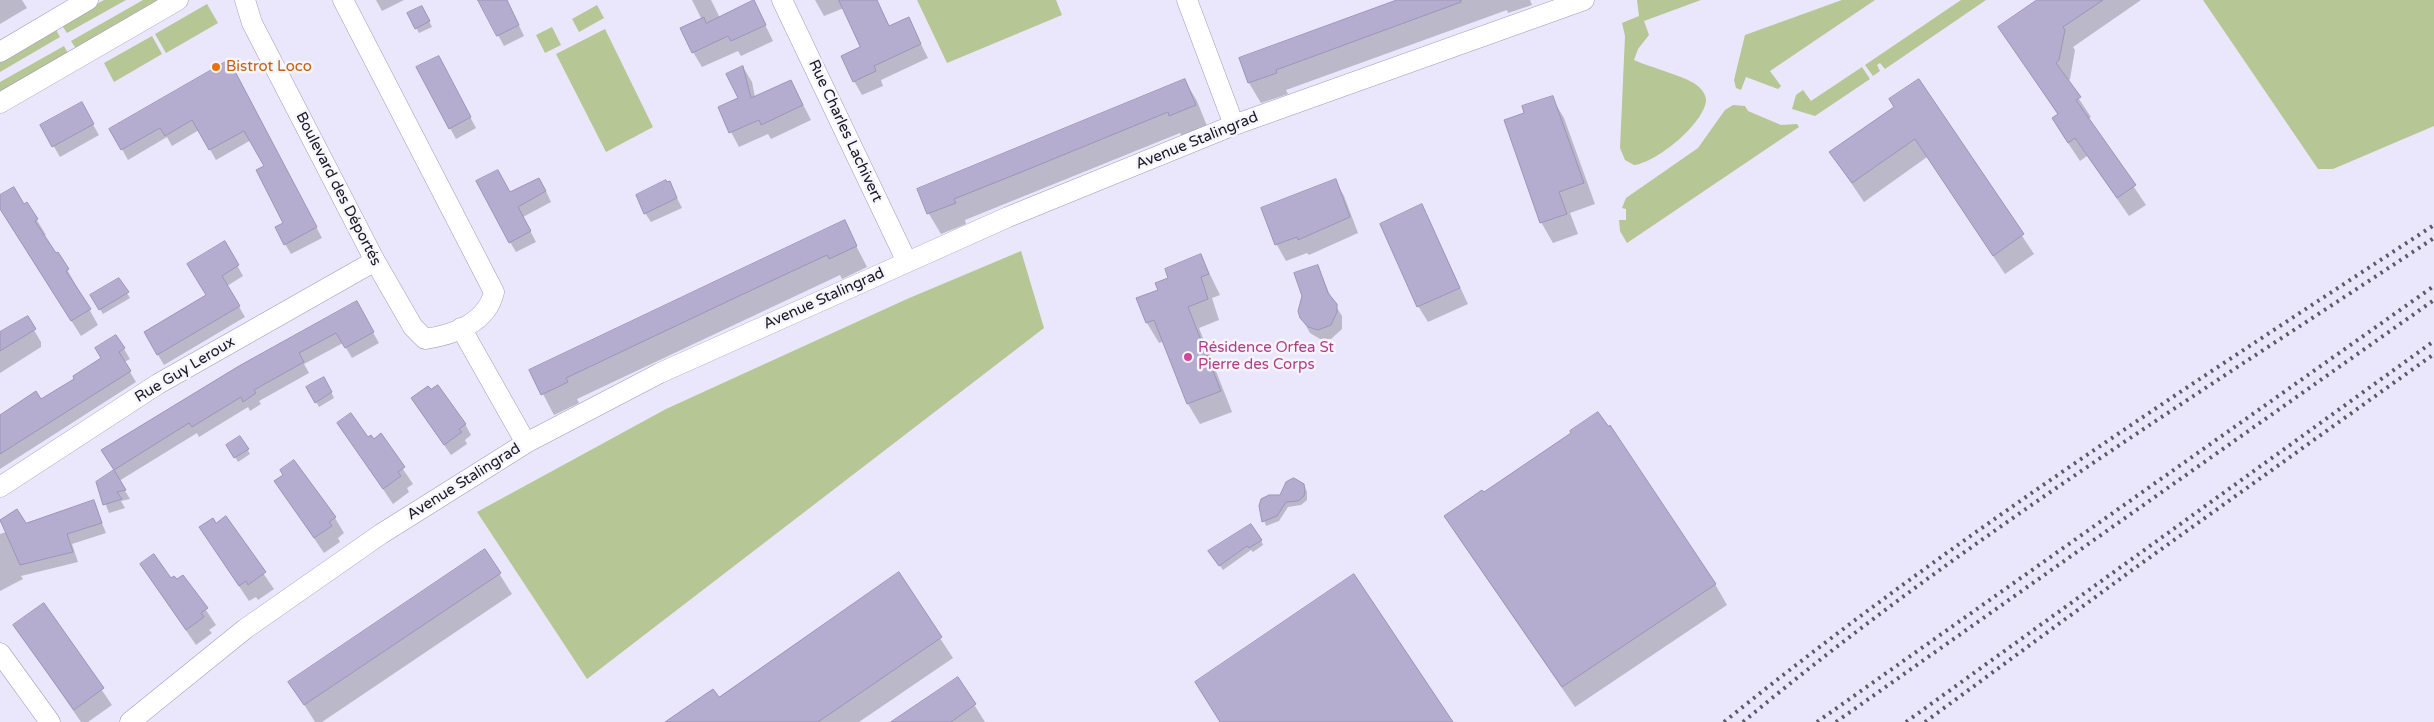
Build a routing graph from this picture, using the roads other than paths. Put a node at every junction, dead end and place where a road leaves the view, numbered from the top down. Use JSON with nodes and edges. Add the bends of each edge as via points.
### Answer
{"nodes":[{"id":1,"x":88,"y":0,"type":"edge"},
{"id":2,"x":178,"y":0,"type":"edge"},
{"id":3,"x":245,"y":0,"type":"edge"},
{"id":4,"x":343,"y":0,"type":"edge"},
{"id":5,"x":782,"y":0,"type":"edge"},
{"id":6,"x":1187,"y":0,"type":"edge"},
{"id":7,"x":1584,"y":0,"type":"edge"},
{"id":8,"x":0,"y":52,"type":"edge"},
{"id":9,"x":0,"y":102,"type":"edge"},
{"id":10,"x":1234,"y":125,"type":"junction"},
{"id":11,"x":375,"y":261,"type":"junction"},
{"id":12,"x":907,"y":262,"type":"junction"},
{"id":13,"x":461,"y":328,"type":"junction"},
{"id":14,"x":526,"y":443,"type":"junction"},
{"id":15,"x":0,"y":487,"type":"edge"},
{"id":16,"x":0,"y":654,"type":"edge"},
{"id":17,"x":50,"y":722,"type":"edge"},
{"id":18,"x":130,"y":722,"type":"edge"}],
"edges":[{"from":1,"to":8,"type":"street"},
{"from":2,"to":9,"type":"street"},
{"from":3,"to":11,"type":"street","name":"Boulevard des Déportés","via":[[252,23]]},
{"from":4,"to":13,"type":"street","name":"Boulevard des Déportés","via":[[494,292],[490,306],[479,318]]},
{"from":5,"to":12,"type":"street","name":"Rue Charles Lachivert"},
{"from":6,"to":10,"type":"street"},
{"from":7,"to":10,"type":"street","name":"Avenue Stalingrad"},
{"from":10,"to":12,"type":"street","name":"Avenue Stalingrad"},
{"from":11,"to":13,"type":"street","name":"Boulevard des Déportés","via":[[413,327],[425,339],[444,336]]},
{"from":11,"to":15,"type":"street","name":"Rue Guy Leroux","via":[[158,384]]},
{"from":12,"to":14,"type":"street","name":"Avenue Stalingrad","via":[[660,373]]},
{"from":13,"to":14,"type":"street"},
{"from":14,"to":18,"type":"street","name":"Avenue Stalingrad","via":[[381,534],[271,609]]},
{"from":16,"to":17,"type":"street"}]}
